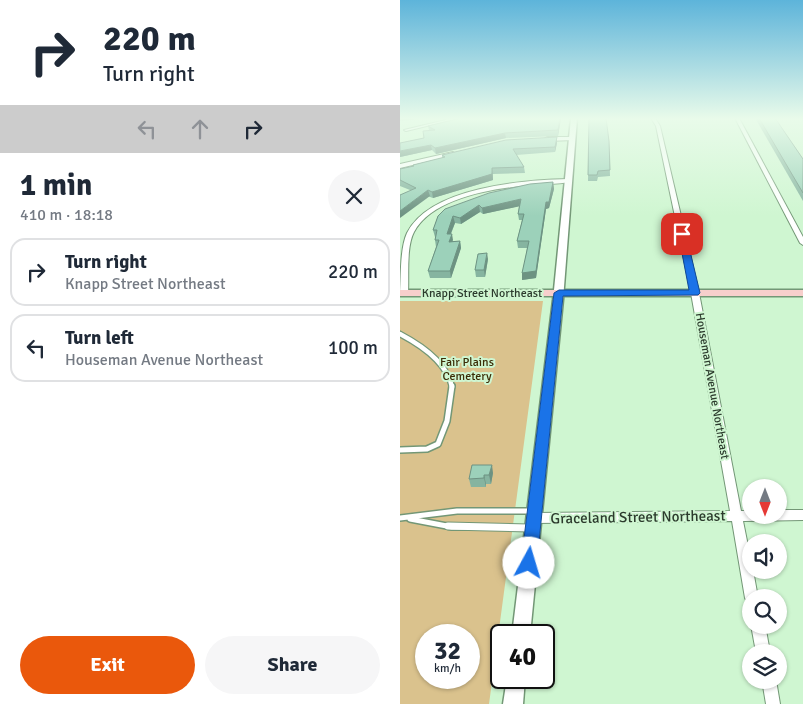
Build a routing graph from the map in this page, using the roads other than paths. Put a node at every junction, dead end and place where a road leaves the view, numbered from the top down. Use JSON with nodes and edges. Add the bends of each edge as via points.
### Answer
{"nodes":[{"id":1,"x":571,"y":151,"type":"edge"},
{"id":2,"x":664,"y":151,"type":"edge"},
{"id":3,"x":754,"y":151,"type":"edge"},
{"id":4,"x":461,"y":152,"type":"edge"},
{"id":5,"x":400,"y":166,"type":"edge"},
{"id":6,"x":568,"y":181,"type":"junction"},
{"id":7,"x":803,"y":243,"type":"edge"},
{"id":8,"x":402,"y":293,"type":"edge"},
{"id":9,"x":559,"y":293,"type":"junction"},
{"id":10,"x":695,"y":293,"type":"junction"},
{"id":11,"x":803,"y":293,"type":"edge"},
{"id":12,"x":400,"y":334,"type":"edge"},
{"id":13,"x":400,"y":450,"type":"edge"},
{"id":14,"x":736,"y":515,"type":"junction"},
{"id":15,"x":803,"y":515,"type":"edge"},
{"id":16,"x":400,"y":518,"type":"edge"},
{"id":17,"x":409,"y":518,"type":"junction"},
{"id":18,"x":534,"y":519,"type":"junction"},
{"id":19,"x":750,"y":589,"type":"edge"},
{"id":20,"x":522,"y":624,"type":"edge"},
{"id":21,"x":515,"y":689,"type":"edge"},
{"id":22,"x":770,"y":689,"type":"edge"},
{"id":23,"x":513,"y":704,"type":"edge"},
{"id":24,"x":773,"y":704,"type":"edge"}],
"edges":[{"from":1,"to":6,"type":"street"},
{"from":2,"to":10,"type":"street","name":"Houseman Avenue Northeast"},
{"from":3,"to":7,"type":"street"},
{"from":4,"to":5,"type":"street"},
{"from":6,"to":8,"type":"street","via":[[497,188],[459,198],[426,214],[411,232]]},
{"from":6,"to":9,"type":"street"},
{"from":8,"to":9,"type":"main road","name":"Knapp Street Northeast"},
{"from":9,"to":10,"type":"main road","name":"Knapp Street Northeast"},
{"from":9,"to":18,"type":"street"},
{"from":10,"to":11,"type":"main road","name":"Knapp Street Northeast"},
{"from":10,"to":14,"type":"street","name":"Houseman Avenue Northeast"},
{"from":12,"to":13,"type":"lane","via":[[445,369],[452,386],[447,421],[438,444],[427,449]]},
{"from":14,"to":15,"type":"street","name":"Graceland Street Northeast"},
{"from":14,"to":18,"type":"street","name":"Graceland Street Northeast"},
{"from":14,"to":19,"type":"street","name":"Houseman Avenue Northeast"},
{"from":16,"to":17,"type":"lane"},
{"from":17,"to":18,"type":"lane","via":[[457,511]]},
{"from":17,"to":18,"type":"lane","via":[[452,527]]},
{"from":18,"to":20,"type":"street"},
{"from":21,"to":23,"type":"street"},
{"from":22,"to":24,"type":"street"}]}
